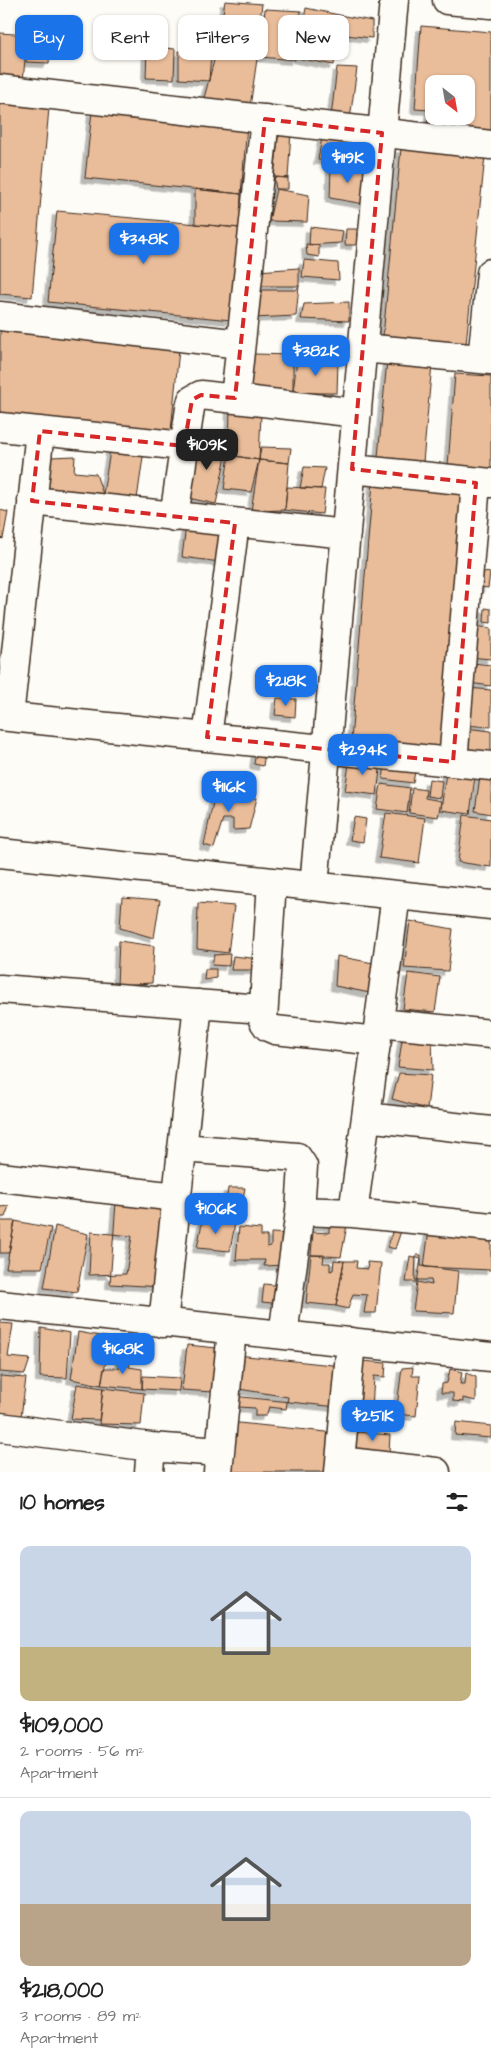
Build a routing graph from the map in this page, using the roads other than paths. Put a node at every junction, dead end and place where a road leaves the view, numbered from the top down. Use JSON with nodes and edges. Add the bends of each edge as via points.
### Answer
{"nodes":[{"id":1,"x":394,"y":0,"type":"edge"},
{"id":2,"x":447,"y":0,"type":"edge"},
{"id":3,"x":491,"y":4,"type":"edge"},
{"id":4,"x":0,"y":89,"type":"edge"},
{"id":5,"x":264,"y":119,"type":"junction"},
{"id":6,"x":382,"y":133,"type":"junction"},
{"id":7,"x":491,"y":145,"type":"edge"},
{"id":8,"x":491,"y":272,"type":"edge"},
{"id":9,"x":0,"y":316,"type":"edge"},
{"id":10,"x":240,"y":344,"type":"junction"},
{"id":11,"x":363,"y":348,"type":"junction"},
{"id":12,"x":487,"y":359,"type":"edge"},
{"id":13,"x":235,"y":398,"type":"junction"},
{"id":14,"x":357,"y":413,"type":"junction"},
{"id":15,"x":0,"y":427,"type":"edge"},
{"id":16,"x":40,"y":431,"type":"junction"},
{"id":17,"x":184,"y":446,"type":"junction"},
{"id":18,"x":352,"y":469,"type":"junction"},
{"id":19,"x":484,"y":483,"type":"edge"},
{"id":20,"x":32,"y":502,"type":"junction"},
{"id":21,"x":174,"y":517,"type":"junction"},
{"id":22,"x":235,"y":523,"type":"junction"},
{"id":23,"x":346,"y":534,"type":"junction"},
{"id":24,"x":480,"y":555,"type":"edge"},
{"id":25,"x":5,"y":717,"type":"edge"},
{"id":26,"x":208,"y":737,"type":"junction"},
{"id":27,"x":326,"y":750,"type":"junction"},
{"id":28,"x":453,"y":762,"type":"junction"},
{"id":29,"x":491,"y":766,"type":"edge"},
{"id":30,"x":0,"y":853,"type":"edge"},
{"id":31,"x":272,"y":882,"type":"junction"},
{"id":32,"x":314,"y":886,"type":"junction"},
{"id":33,"x":396,"y":895,"type":"junction"},
{"id":34,"x":491,"y":905,"type":"edge"},
{"id":35,"x":0,"y":989,"type":"edge"},
{"id":36,"x":198,"y":1004,"type":"junction"},
{"id":37,"x":262,"y":1009,"type":"junction"},
{"id":38,"x":378,"y":1032,"type":"junction"},
{"id":39,"x":491,"y":1034,"type":"edge"},
{"id":40,"x":366,"y":1117,"type":"junction"},
{"id":41,"x":491,"y":1131,"type":"edge"},
{"id":42,"x":182,"y":1148,"type":"junction"},
{"id":43,"x":0,"y":1178,"type":"edge"},
{"id":44,"x":177,"y":1197,"type":"junction"},
{"id":45,"x":300,"y":1211,"type":"junction"},
{"id":46,"x":353,"y":1213,"type":"junction"},
{"id":47,"x":491,"y":1227,"type":"edge"},
{"id":48,"x":0,"y":1305,"type":"edge"},
{"id":49,"x":163,"y":1323,"type":"junction"},
{"id":50,"x":232,"y":1330,"type":"junction"},
{"id":51,"x":283,"y":1335,"type":"junction"},
{"id":52,"x":351,"y":1342,"type":"junction"},
{"id":53,"x":491,"y":1357,"type":"edge"},
{"id":54,"x":0,"y":1427,"type":"edge"},
{"id":55,"x":150,"y":1460,"type":"edge"},
{"id":56,"x":219,"y":1462,"type":"edge"},
{"id":57,"x":340,"y":1467,"type":"edge"},
{"id":58,"x":436,"y":1472,"type":"edge"}],
"edges":[{"from":1,"to":6,"type":"street"},
{"from":2,"to":3,"type":"street"},
{"from":4,"to":5,"type":"street"},
{"from":5,"to":6,"type":"street"},
{"from":5,"to":10,"type":"street"},
{"from":6,"to":7,"type":"street"},
{"from":6,"to":11,"type":"street"},
{"from":8,"to":12,"type":"street"},
{"from":9,"to":10,"type":"street"},
{"from":10,"to":13,"type":"street"},
{"from":11,"to":12,"type":"street"},
{"from":11,"to":14,"type":"street"},
{"from":13,"to":14,"type":"street"},
{"from":13,"to":17,"type":"street","via":[[200,395],[192,400]]},
{"from":14,"to":18,"type":"street"},
{"from":15,"to":16,"type":"street"},
{"from":16,"to":17,"type":"street"},
{"from":16,"to":20,"type":"street"},
{"from":17,"to":21,"type":"street"},
{"from":18,"to":19,"type":"street"},
{"from":18,"to":23,"type":"street"},
{"from":19,"to":24,"type":"street"},
{"from":20,"to":21,"type":"street"},
{"from":20,"to":25,"type":"street"},
{"from":21,"to":22,"type":"street"},
{"from":22,"to":23,"type":"street"},
{"from":22,"to":26,"type":"street"},
{"from":23,"to":27,"type":"street"},
{"from":24,"to":28,"type":"street"},
{"from":25,"to":26,"type":"street"},
{"from":26,"to":27,"type":"street"},
{"from":27,"to":28,"type":"street"},
{"from":27,"to":32,"type":"street"},
{"from":28,"to":29,"type":"street"},
{"from":30,"to":31,"type":"street"},
{"from":31,"to":32,"type":"street"},
{"from":31,"to":37,"type":"street"},
{"from":32,"to":33,"type":"street"},
{"from":33,"to":34,"type":"street"},
{"from":33,"to":38,"type":"street"},
{"from":35,"to":36,"type":"street"},
{"from":36,"to":37,"type":"street"},
{"from":36,"to":42,"type":"street"},
{"from":37,"to":38,"type":"street","via":[[263,1020],[275,1030]]},
{"from":38,"to":39,"type":"street"},
{"from":38,"to":40,"type":"street"},
{"from":40,"to":41,"type":"street"},
{"from":40,"to":46,"type":"street"},
{"from":42,"to":44,"type":"street"},
{"from":42,"to":45,"type":"street","via":[[297,1157],[303,1166]]},
{"from":43,"to":44,"type":"street"},
{"from":44,"to":49,"type":"street"},
{"from":45,"to":46,"type":"street"},
{"from":45,"to":51,"type":"street"},
{"from":46,"to":47,"type":"street"},
{"from":48,"to":49,"type":"street"},
{"from":49,"to":50,"type":"street"},
{"from":50,"to":51,"type":"street"},
{"from":50,"to":56,"type":"street"},
{"from":51,"to":52,"type":"street"},
{"from":52,"to":53,"type":"street"},
{"from":52,"to":57,"type":"street"},
{"from":54,"to":55,"type":"street"},
{"from":55,"to":56,"type":"street"},
{"from":57,"to":58,"type":"street"}]}
